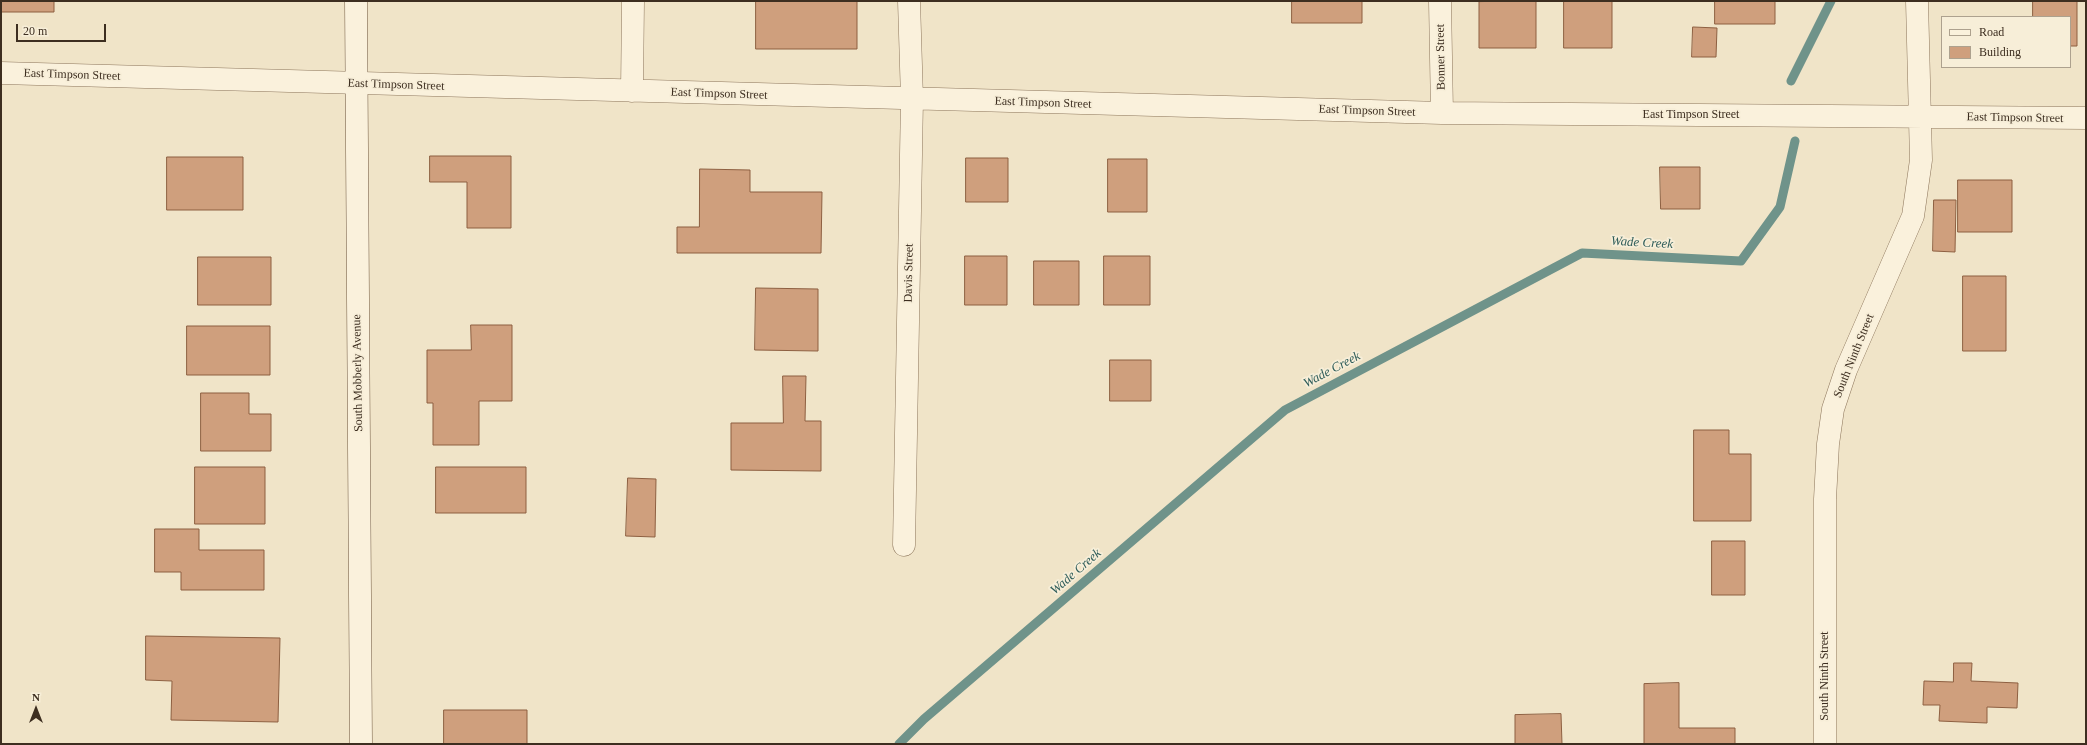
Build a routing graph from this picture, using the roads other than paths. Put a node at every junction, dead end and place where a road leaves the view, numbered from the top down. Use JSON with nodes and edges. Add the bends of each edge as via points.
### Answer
{"nodes":[{"id":1,"x":356,"y":1,"type":"edge"},
{"id":2,"x":633,"y":1,"type":"edge"},
{"id":3,"x":909,"y":1,"type":"edge"},
{"id":4,"x":1440,"y":1,"type":"edge"},
{"id":5,"x":1917,"y":1,"type":"edge"},
{"id":6,"x":1,"y":73,"type":"edge"},
{"id":7,"x":356,"y":84,"type":"junction"},
{"id":8,"x":632,"y":91,"type":"junction"},
{"id":9,"x":912,"y":99,"type":"junction"},
{"id":10,"x":1442,"y":113,"type":"junction"},
{"id":11,"x":1920,"y":116,"type":"junction"},
{"id":12,"x":2086,"y":118,"type":"edge"},
{"id":13,"x":904,"y":545,"type":"dead end"},
{"id":14,"x":361,"y":744,"type":"edge"},
{"id":15,"x":1825,"y":744,"type":"edge"}],
"edges":[{"from":1,"to":7,"type":"street","name":"South Mobberly Avenue"},
{"from":2,"to":8,"type":"street"},
{"from":3,"to":9,"type":"street","name":"Davis Street"},
{"from":4,"to":10,"type":"street","name":"Bonner Street"},
{"from":5,"to":11,"type":"street","name":"South Ninth Street"},
{"from":6,"to":7,"type":"street","name":"East Timpson Street"},
{"from":7,"to":8,"type":"street","name":"East Timpson Street"},
{"from":7,"to":14,"type":"street","name":"South Mobberly Avenue"},
{"from":8,"to":9,"type":"street","name":"East Timpson Street"},
{"from":9,"to":10,"type":"street","name":"East Timpson Street"},
{"from":9,"to":13,"type":"street","name":"Davis Street"},
{"from":10,"to":11,"type":"street","name":"East Timpson Street"},
{"from":11,"to":12,"type":"street","name":"East Timpson Street"},
{"from":11,"to":15,"type":"street","name":"South Ninth Street","via":[[1921,160],[1913,216],[1846,370],[1833,409],[1825,499]]}]}
